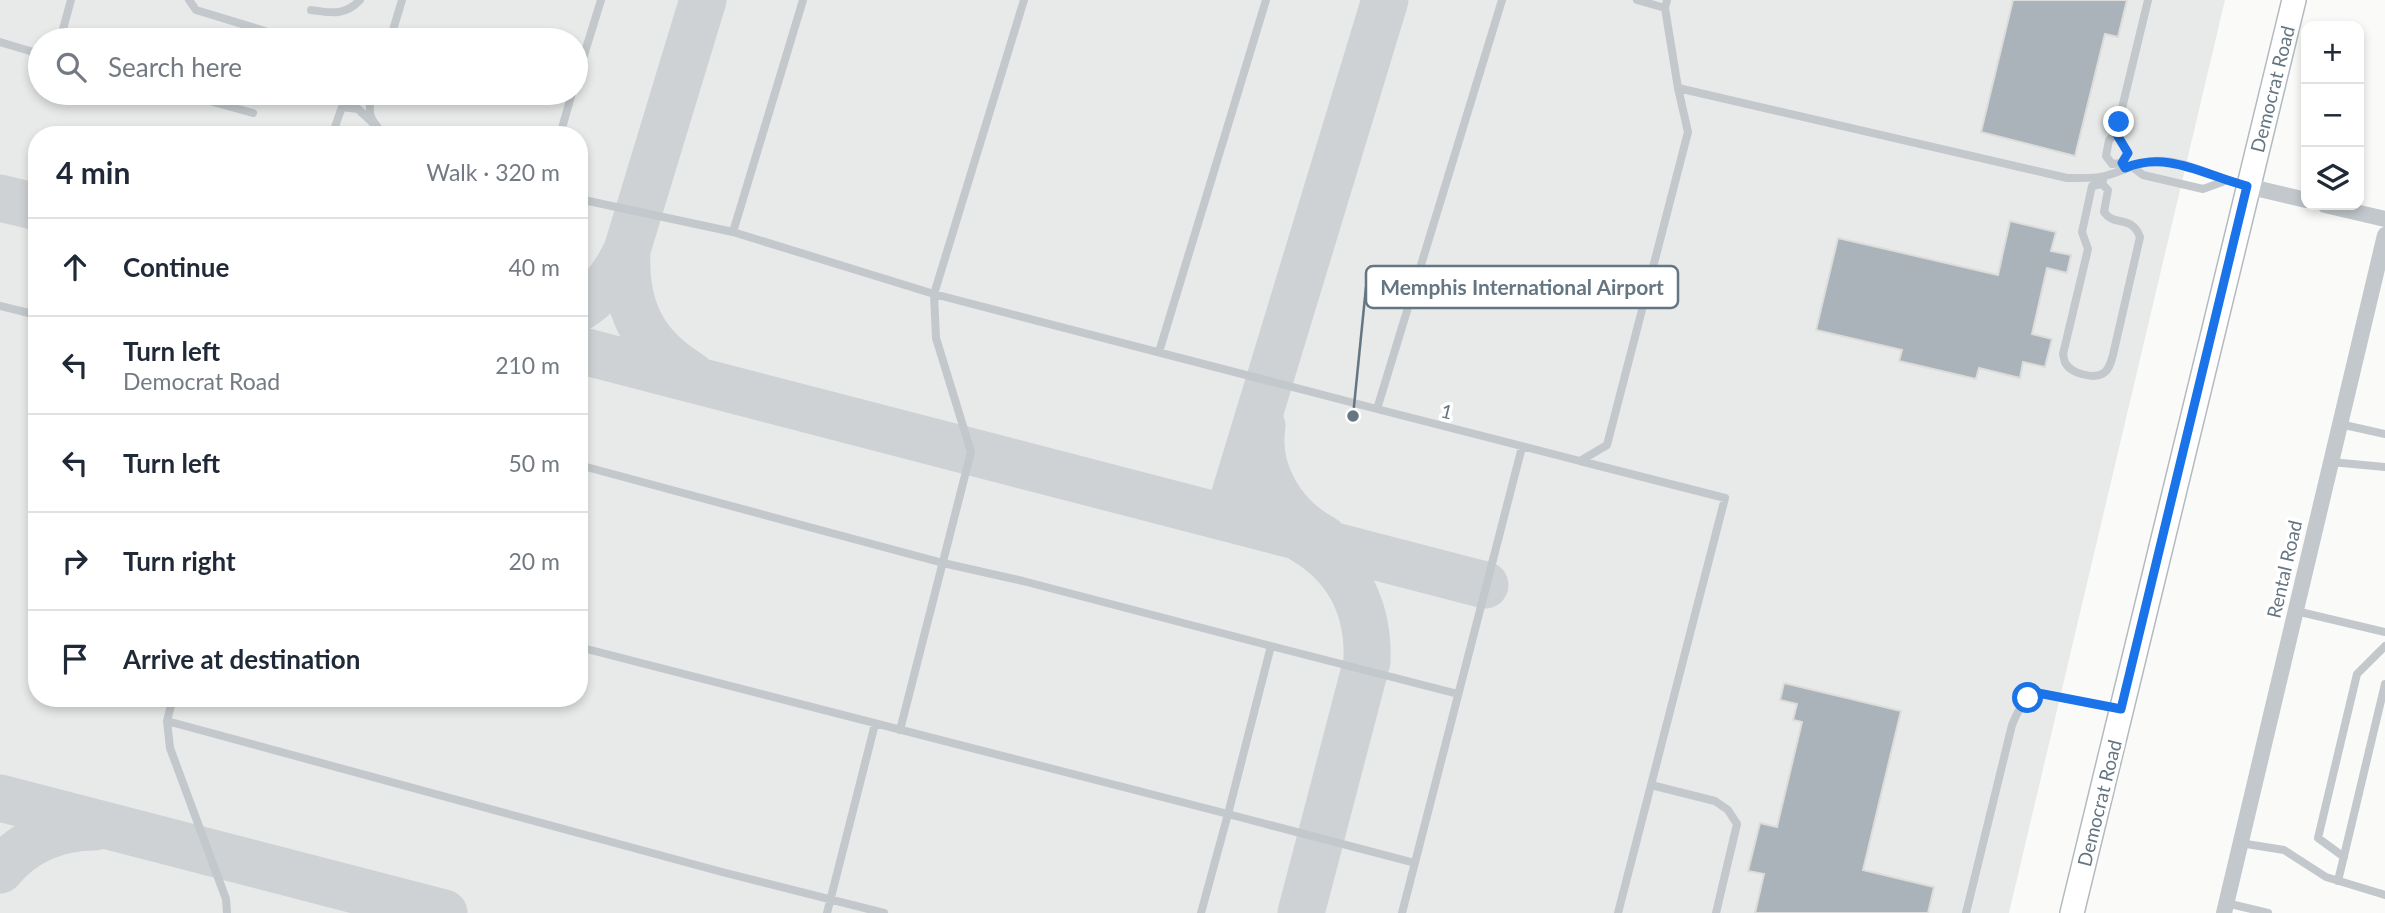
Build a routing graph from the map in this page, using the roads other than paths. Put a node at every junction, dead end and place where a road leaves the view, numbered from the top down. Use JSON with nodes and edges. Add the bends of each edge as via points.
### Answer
{"nodes":[{"id":1,"x":71,"y":0,"type":"edge"},
{"id":2,"x":189,"y":0,"type":"edge"},
{"id":3,"x":360,"y":0,"type":"edge"},
{"id":4,"x":402,"y":0,"type":"edge"},
{"id":5,"x":601,"y":0,"type":"edge"},
{"id":6,"x":803,"y":0,"type":"edge"},
{"id":7,"x":1024,"y":0,"type":"edge"},
{"id":8,"x":1266,"y":0,"type":"edge"},
{"id":9,"x":1502,"y":0,"type":"edge"},
{"id":10,"x":1637,"y":0,"type":"edge"},
{"id":11,"x":2148,"y":0,"type":"edge"},
{"id":12,"x":2294,"y":0,"type":"edge"},
{"id":13,"x":1666,"y":4,"type":"edge"},
{"id":14,"x":311,"y":10,"type":"dead end"},
{"id":15,"x":63,"y":28,"type":"edge"},
{"id":16,"x":255,"y":28,"type":"edge"},
{"id":17,"x":394,"y":28,"type":"edge"},
{"id":18,"x":0,"y":42,"type":"edge"},
{"id":19,"x":588,"y":42,"type":"edge"},
{"id":20,"x":28,"y":50,"type":"edge"},
{"id":21,"x":1678,"y":88,"type":"junction"},
{"id":22,"x":224,"y":105,"type":"edge"},
{"id":23,"x":369,"y":105,"type":"edge"},
{"id":24,"x":569,"y":105,"type":"edge"},
{"id":25,"x":253,"y":113,"type":"dead end"},
{"id":26,"x":374,"y":124,"type":"joint"},
{"id":27,"x":335,"y":126,"type":"edge"},
{"id":28,"x":563,"y":126,"type":"edge"},
{"id":29,"x":2116,"y":133,"type":"junction"},
{"id":30,"x":2126,"y":166,"type":"junction"},
{"id":31,"x":2103,"y":180,"type":"junction"},
{"id":32,"x":2225,"y":181,"type":"junction"},
{"id":33,"x":2247,"y":186,"type":"junction"},
{"id":34,"x":2301,"y":199,"type":"edge"},
{"id":35,"x":588,"y":201,"type":"edge"},
{"id":36,"x":2346,"y":210,"type":"edge"},
{"id":37,"x":2385,"y":219,"type":"edge"},
{"id":38,"x":733,"y":232,"type":"junction"},
{"id":39,"x":2385,"y":235,"type":"edge"},
{"id":40,"x":934,"y":294,"type":"junction"},
{"id":41,"x":0,"y":306,"type":"edge"},
{"id":42,"x":28,"y":313,"type":"edge"},
{"id":43,"x":1159,"y":352,"type":"junction"},
{"id":44,"x":1377,"y":409,"type":"junction"},
{"id":45,"x":2340,"y":424,"type":"junction"},
{"id":46,"x":2385,"y":434,"type":"edge"},
{"id":47,"x":1522,"y":447,"type":"junction"},
{"id":48,"x":1580,"y":461,"type":"junction"},
{"id":49,"x":2331,"y":462,"type":"junction"},
{"id":50,"x":588,"y":467,"type":"edge"},
{"id":51,"x":2385,"y":467,"type":"edge"},
{"id":52,"x":943,"y":562,"type":"junction"},
{"id":53,"x":2296,"y":611,"type":"junction"},
{"id":54,"x":2385,"y":632,"type":"edge"},
{"id":55,"x":1271,"y":646,"type":"junction"},
{"id":56,"x":2385,"y":646,"type":"edge"},
{"id":57,"x":588,"y":649,"type":"edge"},
{"id":58,"x":2385,"y":684,"type":"edge"},
{"id":59,"x":1458,"y":694,"type":"junction"},
{"id":60,"x":171,"y":707,"type":"edge"},
{"id":61,"x":2121,"y":709,"type":"junction"},
{"id":62,"x":167,"y":721,"type":"junction"},
{"id":63,"x":875,"y":724,"type":"junction"},
{"id":64,"x":900,"y":730,"type":"junction"},
{"id":65,"x":1651,"y":785,"type":"junction"},
{"id":66,"x":1228,"y":814,"type":"junction"},
{"id":67,"x":2241,"y":843,"type":"junction"},
{"id":68,"x":2344,"y":857,"type":"junction"},
{"id":69,"x":1415,"y":863,"type":"junction"},
{"id":70,"x":2338,"y":881,"type":"junction"},
{"id":71,"x":2385,"y":895,"type":"edge"},
{"id":72,"x":831,"y":899,"type":"junction"},
{"id":73,"x":2225,"y":908,"type":"edge"},
{"id":74,"x":227,"y":913,"type":"edge"},
{"id":75,"x":827,"y":913,"type":"edge"},
{"id":76,"x":884,"y":913,"type":"edge"},
{"id":77,"x":1201,"y":913,"type":"edge"},
{"id":78,"x":1402,"y":913,"type":"edge"},
{"id":79,"x":1618,"y":913,"type":"edge"},
{"id":80,"x":1716,"y":913,"type":"edge"},
{"id":81,"x":1966,"y":913,"type":"edge"},
{"id":82,"x":2072,"y":913,"type":"edge"},
{"id":83,"x":2268,"y":913,"type":"edge"}],
"edges":[{"from":1,"to":15,"type":"lane"},
{"from":2,"to":16,"type":"lane","via":[[196,10]]},
{"from":3,"to":14,"type":"lane","via":[[339,13]]},
{"from":4,"to":17,"type":"lane"},
{"from":5,"to":19,"type":"lane"},
{"from":6,"to":38,"type":"lane"},
{"from":7,"to":40,"type":"lane"},
{"from":8,"to":43,"type":"lane"},
{"from":9,"to":44,"type":"lane"},
{"from":10,"to":13,"type":"lane"},
{"from":11,"to":29,"type":"lane"},
{"from":12,"to":33,"type":"main road","name":"Democrat Road"},
{"from":13,"to":21,"type":"lane"},
{"from":18,"to":20,"type":"lane"},
{"from":21,"to":31,"type":"lane","via":[[2067,178]]},
{"from":21,"to":48,"type":"lane","via":[[1688,132],[1607,445]]},
{"from":22,"to":25,"type":"lane"},
{"from":23,"to":26,"type":"lane"},
{"from":24,"to":28,"type":"lane"},
{"from":26,"to":27,"type":"lane","via":[[358,108],[342,107]]},
{"from":29,"to":30,"type":"lane","via":[[2128,153]]},
{"from":29,"to":30,"type":"lane","via":[[2109,140],[2106,156],[2112,164]]},
{"from":30,"to":31,"type":"lane"},
{"from":30,"to":32,"type":"lane","via":[[2164,161]]},
{"from":30,"to":32,"type":"lane","via":[[2143,175],[2203,190]]},
{"from":31,"to":31,"type":"lane","via":[[2092,186],[2082,232],[2088,249],[2063,354],[2072,371],[2095,376],[2108,369],[2113,355],[2140,237],[2131,223],[2107,217],[2108,190]]},
{"from":32,"to":33,"type":"lane"},
{"from":33,"to":34,"type":"street"},
{"from":33,"to":61,"type":"main road","name":"Democrat Road"},
{"from":35,"to":38,"type":"lane","name":"1"},
{"from":36,"to":37,"type":"street"},
{"from":38,"to":40,"type":"lane","name":"1"},
{"from":39,"to":45,"type":"street","name":"Rental Road"},
{"from":40,"to":43,"type":"lane","name":"1"},
{"from":40,"to":52,"type":"lane","via":[[936,338],[971,452]]},
{"from":41,"to":42,"type":"lane"},
{"from":43,"to":44,"type":"lane","name":"1"},
{"from":44,"to":47,"type":"lane","name":"1"},
{"from":45,"to":46,"type":"lane"},
{"from":45,"to":49,"type":"street","name":"Rental Road"},
{"from":47,"to":48,"type":"lane","name":"1"},
{"from":47,"to":59,"type":"lane"},
{"from":48,"to":65,"type":"lane","name":"1","via":[[1725,498]]},
{"from":49,"to":51,"type":"lane"},
{"from":49,"to":53,"type":"street","name":"Rental Road"},
{"from":50,"to":52,"type":"lane"},
{"from":52,"to":55,"type":"lane"},
{"from":52,"to":64,"type":"lane"},
{"from":53,"to":54,"type":"lane"},
{"from":53,"to":67,"type":"street","name":"Rental Road"},
{"from":55,"to":59,"type":"lane"},
{"from":55,"to":66,"type":"lane"},
{"from":56,"to":68,"type":"lane","via":[[2357,674],[2318,838]]},
{"from":57,"to":63,"type":"lane"},
{"from":58,"to":68,"type":"lane"},
{"from":59,"to":69,"type":"lane"},
{"from":60,"to":62,"type":"lane"},
{"from":61,"to":81,"type":"lane","via":[[2038,693],[2020,708]]},
{"from":61,"to":82,"type":"main road","name":"Democrat Road"},
{"from":62,"to":72,"type":"lane"},
{"from":62,"to":74,"type":"lane","via":[[170,748],[226,899]]},
{"from":63,"to":64,"type":"lane"},
{"from":63,"to":72,"type":"lane"},
{"from":64,"to":66,"type":"lane"},
{"from":65,"to":79,"type":"lane"},
{"from":65,"to":80,"type":"lane","via":[[1715,801],[1737,824]]},
{"from":66,"to":69,"type":"lane"},
{"from":66,"to":77,"type":"lane"},
{"from":67,"to":70,"type":"lane","via":[[2284,850]]},
{"from":67,"to":73,"type":"street","name":"Rental Road"},
{"from":68,"to":70,"type":"lane"},
{"from":69,"to":78,"type":"lane"},
{"from":70,"to":71,"type":"lane"},
{"from":72,"to":75,"type":"lane"},
{"from":72,"to":76,"type":"lane"},
{"from":73,"to":83,"type":"lane"}]}
